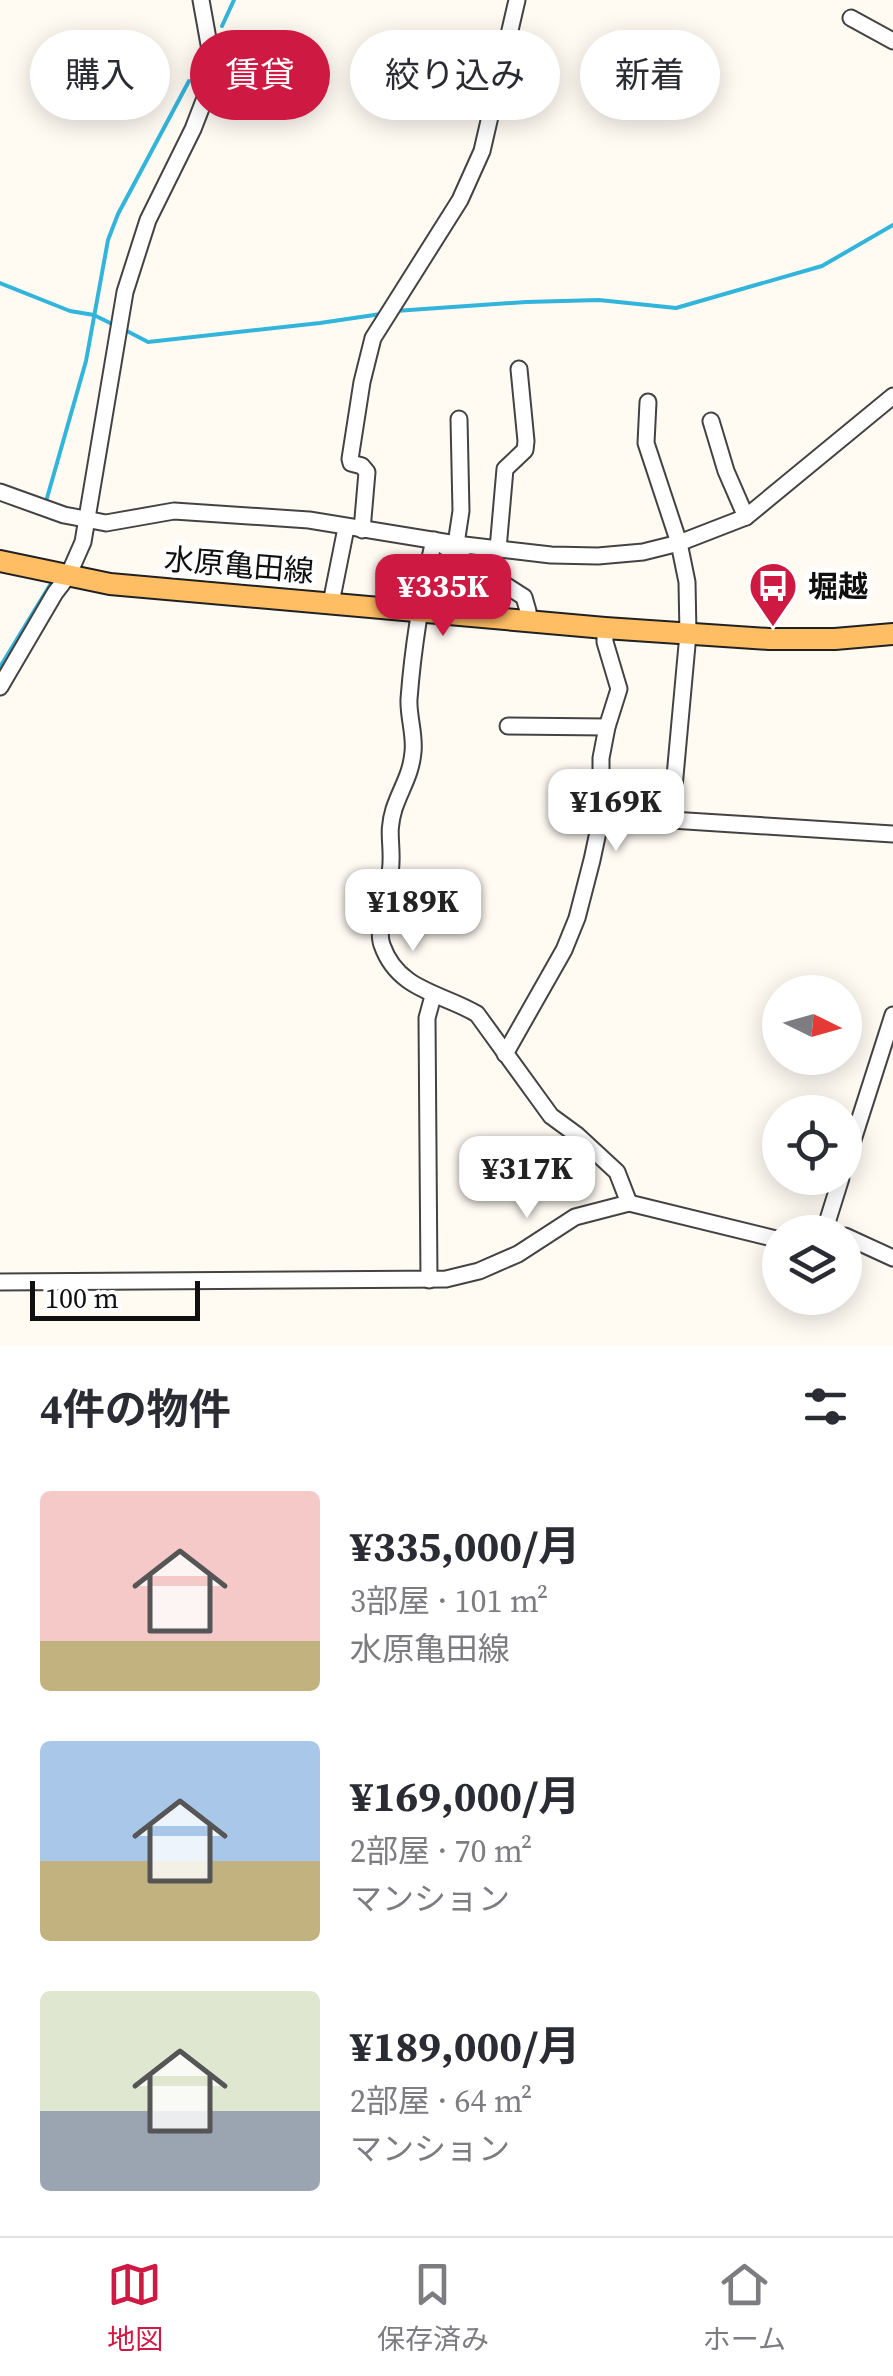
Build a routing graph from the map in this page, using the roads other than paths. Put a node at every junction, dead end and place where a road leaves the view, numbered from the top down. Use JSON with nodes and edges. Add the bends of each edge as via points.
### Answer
{"nodes":[{"id":1,"x":202,"y":0,"type":"edge"},
{"id":2,"x":517,"y":0,"type":"edge"},
{"id":3,"x":851,"y":18,"type":"dead end"},
{"id":4,"x":893,"y":41,"type":"edge"},
{"id":5,"x":520,"y":369,"type":"dead end"},
{"id":6,"x":893,"y":396,"type":"edge"},
{"id":7,"x":648,"y":402,"type":"dead end"},
{"id":8,"x":459,"y":419,"type":"dead end"},
{"id":9,"x":711,"y":420,"type":"dead end"},
{"id":10,"x":0,"y":492,"type":"edge"},
{"id":11,"x":746,"y":517,"type":"junction"},
{"id":12,"x":88,"y":521,"type":"junction"},
{"id":13,"x":354,"y":529,"type":"junction"},
{"id":14,"x":434,"y":540,"type":"junction"},
{"id":15,"x":679,"y":543,"type":"junction"},
{"id":16,"x":456,"y":544,"type":"junction"},
{"id":17,"x":498,"y":549,"type":"junction"},
{"id":18,"x":0,"y":561,"type":"edge"},
{"id":19,"x":68,"y":576,"type":"junction"},
{"id":20,"x":331,"y":603,"type":"junction"},
{"id":21,"x":420,"y":612,"type":"junction"},
{"id":22,"x":526,"y":620,"type":"junction"},
{"id":23,"x":605,"y":628,"type":"junction"},
{"id":24,"x":688,"y":634,"type":"junction"},
{"id":25,"x":893,"y":634,"type":"edge"},
{"id":26,"x":0,"y":686,"type":"edge"},
{"id":27,"x":508,"y":726,"type":"dead end"},
{"id":28,"x":607,"y":727,"type":"junction"},
{"id":29,"x":600,"y":818,"type":"junction"},
{"id":30,"x":671,"y":820,"type":"junction"},
{"id":31,"x":893,"y":834,"type":"edge"},
{"id":32,"x":433,"y":996,"type":"junction"},
{"id":33,"x":893,"y":1015,"type":"edge"},
{"id":34,"x":505,"y":1054,"type":"junction"},
{"id":35,"x":862,"y":1112,"type":"edge"},
{"id":36,"x":629,"y":1202,"type":"junction"},
{"id":37,"x":762,"y":1235,"type":"edge"},
{"id":38,"x":862,"y":1245,"type":"edge"},
{"id":39,"x":893,"y":1258,"type":"edge"},
{"id":40,"x":429,"y":1280,"type":"junction"},
{"id":41,"x":0,"y":1282,"type":"edge"}],
"edges":[{"from":1,"to":12,"type":"street","via":[[210,50],[205,98],[148,220],[129,279]]},
{"from":2,"to":13,"type":"street","via":[[482,151],[460,200],[373,338],[350,458],[366,472]]},
{"from":3,"to":4,"type":"street"},
{"from":5,"to":17,"type":"street","via":[[526,441],[505,469]]},
{"from":6,"to":11,"type":"street"},
{"from":7,"to":15,"type":"street","via":[[646,443]]},
{"from":8,"to":16,"type":"street","via":[[462,512]]},
{"from":9,"to":11,"type":"street"},
{"from":10,"to":12,"type":"street"},
{"from":11,"to":15,"type":"street"},
{"from":12,"to":13,"type":"street","via":[[174,511]]},
{"from":12,"to":19,"type":"street"},
{"from":13,"to":14,"type":"street"},
{"from":13,"to":20,"type":"street"},
{"from":14,"to":16,"type":"street"},
{"from":14,"to":21,"type":"street"},
{"from":14,"to":22,"type":"street","via":[[524,598]]},
{"from":15,"to":17,"type":"street","via":[[598,556]]},
{"from":15,"to":24,"type":"street"},
{"from":16,"to":17,"type":"street"},
{"from":18,"to":19,"type":"main road","name":"水原亀田線"},
{"from":19,"to":20,"type":"main road","name":"水原亀田線"},
{"from":19,"to":26,"type":"street"},
{"from":20,"to":21,"type":"main road","name":"水原亀田線"},
{"from":21,"to":22,"type":"main road","name":"水原亀田線"},
{"from":21,"to":32,"type":"street","via":[[408,704],[414,747],[388,834],[392,860],[380,942],[395,969]]},
{"from":22,"to":23,"type":"main road","name":"水原亀田線"},
{"from":23,"to":24,"type":"main road","name":"水原亀田線"},
{"from":23,"to":28,"type":"street","via":[[619,689]]},
{"from":24,"to":25,"type":"main road","name":"水原亀田線"},
{"from":24,"to":30,"type":"street"},
{"from":27,"to":28,"type":"street"},
{"from":28,"to":29,"type":"street"},
{"from":29,"to":30,"type":"street"},
{"from":29,"to":34,"type":"street","via":[[577,918]]},
{"from":30,"to":31,"type":"street"},
{"from":32,"to":34,"type":"street","via":[[477,1014]]},
{"from":32,"to":40,"type":"street","via":[[427,1018]]},
{"from":33,"to":35,"type":"street"},
{"from":34,"to":36,"type":"street","via":[[551,1116],[618,1172]]},
{"from":36,"to":37,"type":"street"},
{"from":36,"to":40,"type":"street","via":[[575,1217],[479,1271]]},
{"from":38,"to":39,"type":"street"},
{"from":40,"to":41,"type":"street"}]}
